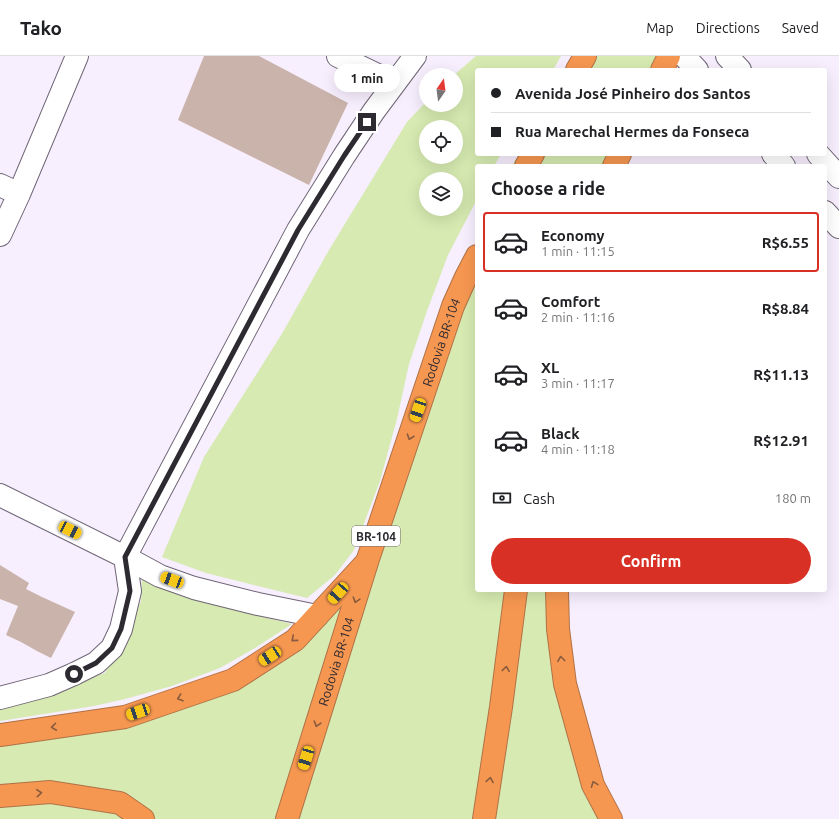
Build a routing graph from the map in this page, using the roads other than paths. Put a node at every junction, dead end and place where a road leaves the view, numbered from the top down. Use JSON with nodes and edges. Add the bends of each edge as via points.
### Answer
{"nodes":[{"id":1,"x":77,"y":56,"type":"edge"},
{"id":2,"x":338,"y":56,"type":"edge"},
{"id":3,"x":415,"y":56,"type":"edge"},
{"id":4,"x":585,"y":56,"type":"edge"},
{"id":5,"x":669,"y":56,"type":"edge"},
{"id":6,"x":684,"y":56,"type":"edge"},
{"id":7,"x":727,"y":56,"type":"edge"},
{"id":8,"x":578,"y":68,"type":"edge"},
{"id":9,"x":663,"y":68,"type":"edge"},
{"id":10,"x":694,"y":68,"type":"edge"},
{"id":11,"x":738,"y":68,"type":"edge"},
{"id":12,"x":394,"y":83,"type":"junction"},
{"id":13,"x":775,"y":156,"type":"edge"},
{"id":14,"x":820,"y":156,"type":"edge"},
{"id":15,"x":782,"y":164,"type":"edge"},
{"id":16,"x":839,"y":177,"type":"edge"},
{"id":17,"x":10,"y":189,"type":"edge"},
{"id":18,"x":827,"y":214,"type":"edge"},
{"id":19,"x":839,"y":227,"type":"edge"},
{"id":20,"x":0,"y":234,"type":"edge"},
{"id":21,"x":475,"y":260,"type":"edge"},
{"id":22,"x":0,"y":495,"type":"edge"},
{"id":23,"x":125,"y":557,"type":"junction"},
{"id":24,"x":368,"y":559,"type":"junction"},
{"id":25,"x":516,"y":592,"type":"edge"},
{"id":26,"x":557,"y":592,"type":"edge"},
{"id":27,"x":317,"y":616,"type":"junction"},
{"id":28,"x":0,"y":698,"type":"edge"},
{"id":29,"x":0,"y":735,"type":"edge"},
{"id":30,"x":0,"y":796,"type":"edge"},
{"id":31,"x":143,"y":819,"type":"edge"},
{"id":32,"x":287,"y":819,"type":"edge"},
{"id":33,"x":484,"y":819,"type":"edge"},
{"id":34,"x":611,"y":819,"type":"edge"}],
"edges":[{"from":1,"to":17,"type":"street"},
{"from":2,"to":12,"type":"street"},
{"from":3,"to":12,"type":"street"},
{"from":4,"to":8,"type":"highway"},
{"from":5,"to":9,"type":"highway"},
{"from":6,"to":10,"type":"street"},
{"from":7,"to":11,"type":"street"},
{"from":12,"to":23,"type":"street","via":[[298,230]]},
{"from":13,"to":15,"type":"street"},
{"from":14,"to":16,"type":"street"},
{"from":17,"to":20,"type":"street"},
{"from":18,"to":19,"type":"street"},
{"from":21,"to":24,"type":"highway","name":"Rodovia BR-104","number":"BR-104","one_way":true,"via":[[453,306]]},
{"from":22,"to":23,"type":"street"},
{"from":23,"to":27,"type":"street","via":[[160,576],[194,588]]},
{"from":23,"to":28,"type":"street","via":[[130,591],[121,629],[112,648],[96,663],[74,674],[49,685]]},
{"from":24,"to":27,"type":"highway"},
{"from":24,"to":32,"type":"highway","name":"Rodovia BR-104","number":"BR-104","one_way":true},
{"from":33,"to":25,"type":"highway","one_way":true},
{"from":34,"to":26,"type":"highway","one_way":true,"via":[[593,785],[565,684],[558,629]]},
{"from":27,"to":29,"type":"highway","one_way":true,"via":[[295,640],[233,680],[125,717]]},
{"from":30,"to":31,"type":"highway","one_way":true,"via":[[50,792],[120,803]]}]}
